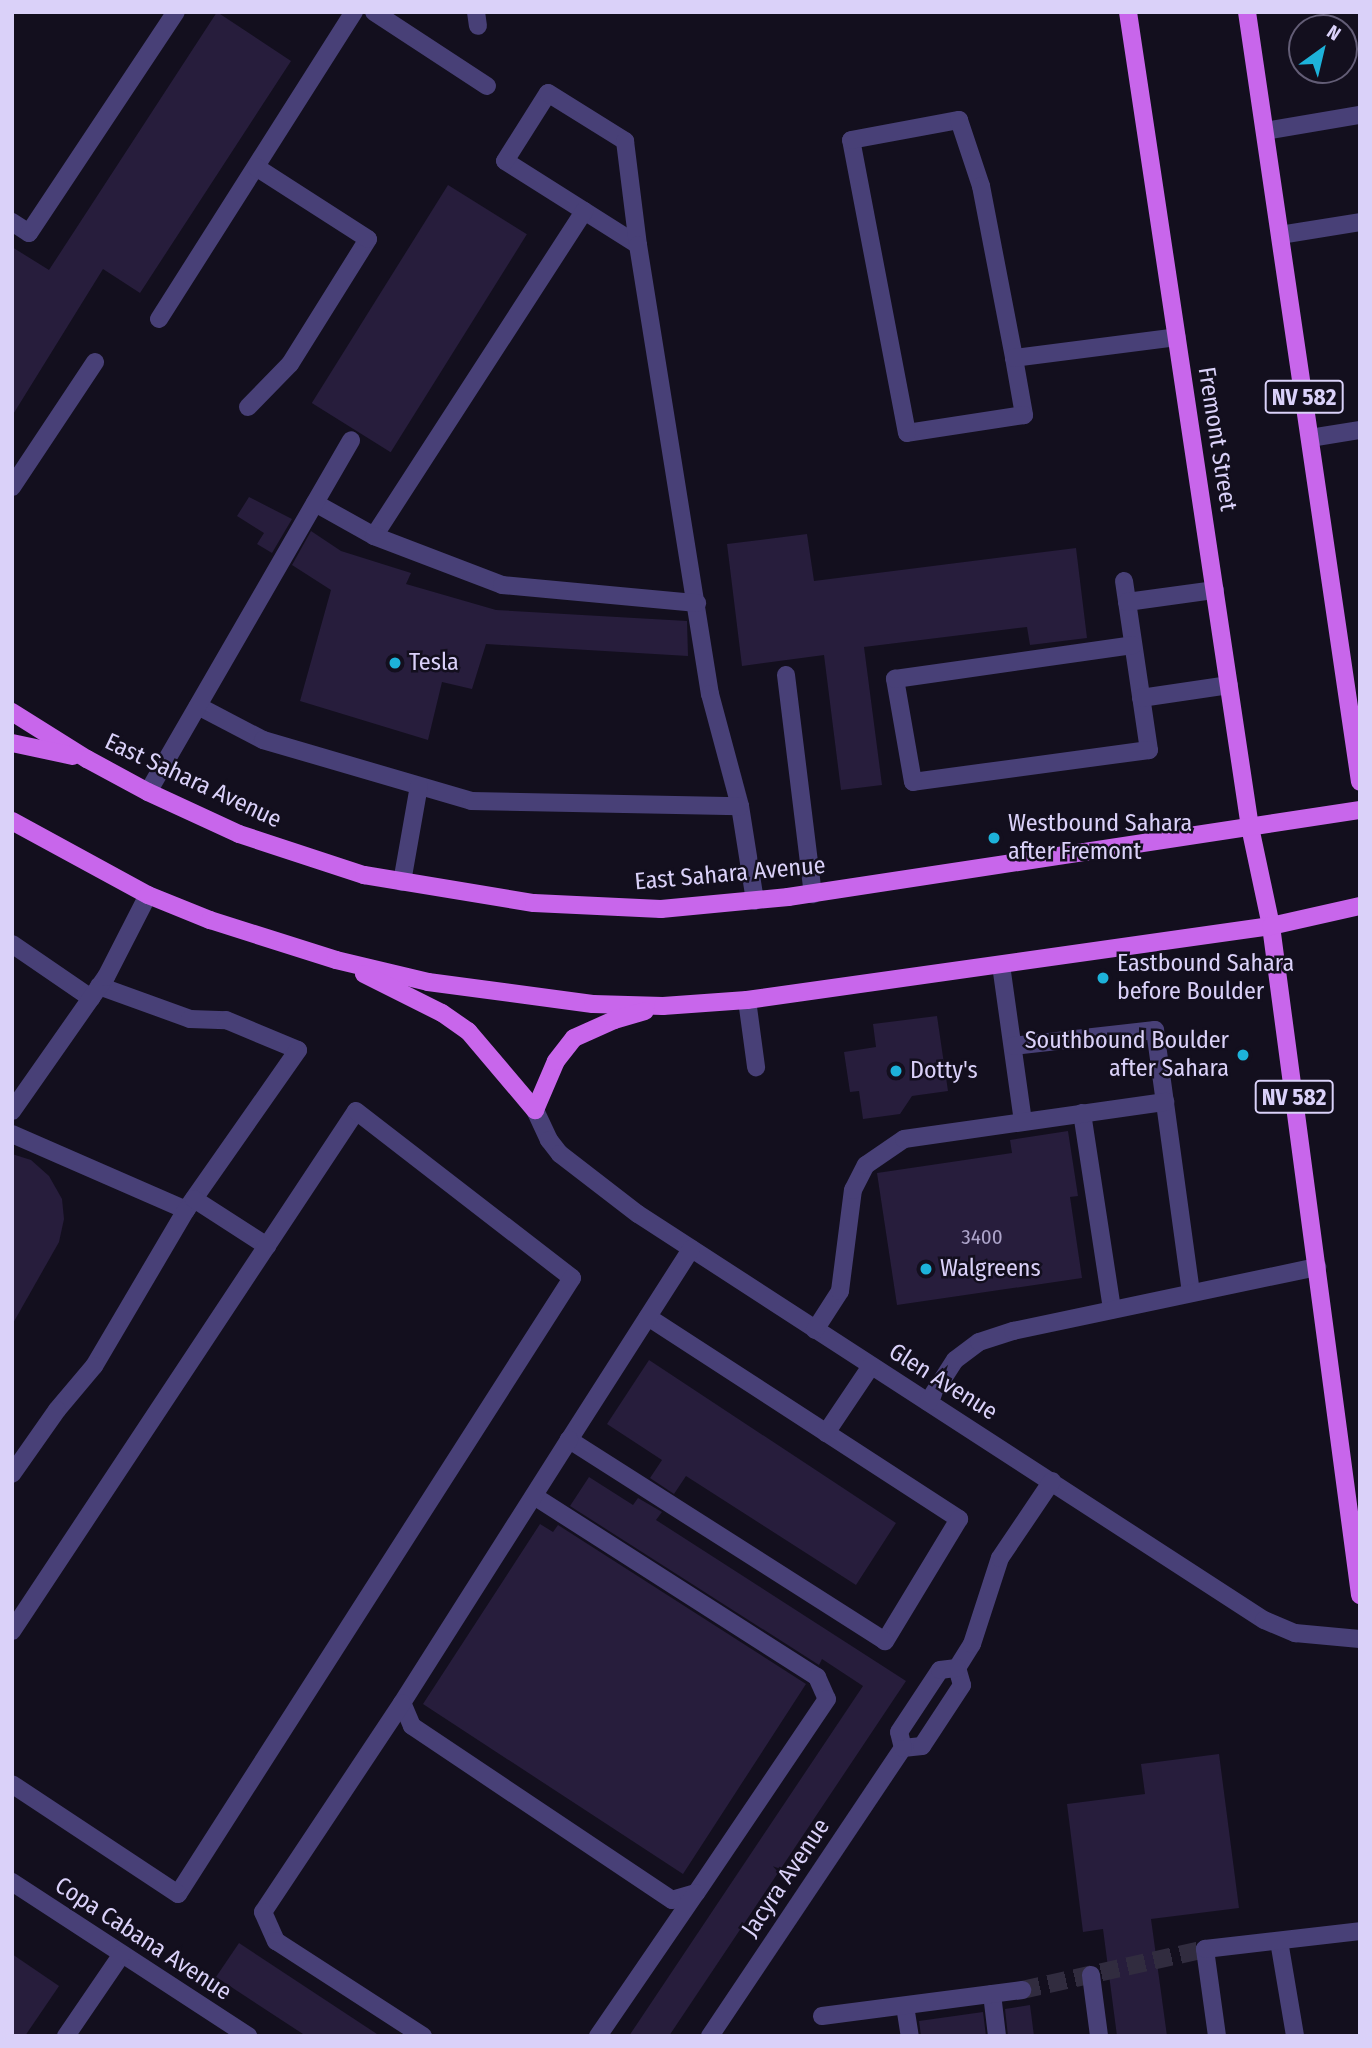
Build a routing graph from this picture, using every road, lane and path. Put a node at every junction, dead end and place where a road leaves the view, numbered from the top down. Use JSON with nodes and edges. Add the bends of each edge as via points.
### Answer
{"nodes":[{"id":1,"x":176,"y":12,"type":"edge"},
{"id":2,"x":354,"y":12,"type":"edge"},
{"id":3,"x":374,"y":12,"type":"edge"},
{"id":4,"x":1128,"y":12,"type":"edge"},
{"id":5,"x":1247,"y":12,"type":"edge"},
{"id":6,"x":487,"y":86,"type":"dead end"},
{"id":7,"x":1360,"y":115,"type":"edge"},
{"id":8,"x":1265,"y":131,"type":"junction"},
{"id":9,"x":256,"y":167,"type":"junction"},
{"id":10,"x":584,"y":211,"type":"junction"},
{"id":11,"x":12,"y":222,"type":"edge"},
{"id":12,"x":1360,"y":222,"type":"edge"},
{"id":13,"x":1280,"y":236,"type":"junction"},
{"id":14,"x":638,"y":246,"type":"junction"},
{"id":15,"x":159,"y":319,"type":"dead end"},
{"id":16,"x":1177,"y":337,"type":"junction"},
{"id":17,"x":1014,"y":358,"type":"junction"},
{"id":18,"x":95,"y":362,"type":"dead end"},
{"id":19,"x":248,"y":407,"type":"dead end"},
{"id":20,"x":1360,"y":430,"type":"edge"},
{"id":21,"x":1310,"y":438,"type":"junction"},
{"id":22,"x":351,"y":440,"type":"dead end"},
{"id":23,"x":12,"y":487,"type":"edge"},
{"id":24,"x":315,"y":503,"type":"junction"},
{"id":25,"x":374,"y":536,"type":"junction"},
{"id":26,"x":1124,"y":581,"type":"dead end"},
{"id":27,"x":1215,"y":590,"type":"junction"},
{"id":28,"x":1127,"y":602,"type":"junction"},
{"id":29,"x":697,"y":603,"type":"junction"},
{"id":30,"x":1133,"y":645,"type":"junction"},
{"id":31,"x":786,"y":675,"type":"dead end"},
{"id":32,"x":1229,"y":685,"type":"junction"},
{"id":33,"x":1141,"y":698,"type":"junction"},
{"id":34,"x":198,"y":706,"type":"junction"},
{"id":35,"x":12,"y":712,"type":"edge"},
{"id":36,"x":12,"y":743,"type":"edge"},
{"id":37,"x":87,"y":759,"type":"junction"},
{"id":38,"x":1360,"y":782,"type":"edge"},
{"id":39,"x":419,"y":786,"type":"junction"},
{"id":40,"x":148,"y":792,"type":"junction"},
{"id":41,"x":740,"y":806,"type":"junction"},
{"id":42,"x":1360,"y":810,"type":"edge"},
{"id":43,"x":12,"y":821,"type":"edge"},
{"id":44,"x":1250,"y":827,"type":"junction"},
{"id":45,"x":402,"y":882,"type":"junction"},
{"id":46,"x":813,"y":894,"type":"junction"},
{"id":47,"x":148,"y":895,"type":"junction"},
{"id":48,"x":755,"y":901,"type":"junction"},
{"id":49,"x":1360,"y":905,"type":"edge"},
{"id":50,"x":1271,"y":926,"type":"junction"},
{"id":51,"x":12,"y":944,"type":"edge"},
{"id":52,"x":336,"y":960,"type":"junction"},
{"id":53,"x":1002,"y":965,"type":"junction"},
{"id":54,"x":95,"y":992,"type":"junction"},
{"id":55,"x":747,"y":1000,"type":"junction"},
{"id":56,"x":663,"y":1006,"type":"junction"},
{"id":57,"x":1013,"y":1046,"type":"junction"},
{"id":58,"x":756,"y":1067,"type":"dead end"},
{"id":59,"x":1165,"y":1102,"type":"junction"},
{"id":60,"x":535,"y":1110,"type":"junction"},
{"id":61,"x":12,"y":1111,"type":"edge"},
{"id":62,"x":1082,"y":1113,"type":"junction"},
{"id":63,"x":1023,"y":1121,"type":"junction"},
{"id":64,"x":12,"y":1134,"type":"edge"},
{"id":65,"x":190,"y":1204,"type":"junction"},
{"id":66,"x":267,"y":1246,"type":"junction"},
{"id":67,"x":691,"y":1249,"type":"junction"},
{"id":68,"x":1317,"y":1267,"type":"junction"},
{"id":69,"x":1191,"y":1293,"type":"junction"},
{"id":70,"x":1112,"y":1310,"type":"junction"},
{"id":71,"x":648,"y":1317,"type":"junction"},
{"id":72,"x":815,"y":1330,"type":"junction"},
{"id":73,"x":871,"y":1366,"type":"junction"},
{"id":74,"x":928,"y":1402,"type":"junction"},
{"id":75,"x":826,"y":1433,"type":"junction"},
{"id":76,"x":569,"y":1440,"type":"junction"},
{"id":77,"x":12,"y":1474,"type":"edge"},
{"id":78,"x":1052,"y":1481,"type":"junction"},
{"id":79,"x":534,"y":1496,"type":"junction"},
{"id":80,"x":1360,"y":1594,"type":"edge"},
{"id":81,"x":12,"y":1631,"type":"edge"},
{"id":82,"x":1360,"y":1639,"type":"edge"},
{"id":83,"x":957,"y":1668,"type":"junction"},
{"id":84,"x":929,"y":1686,"type":"junction"},
{"id":85,"x":951,"y":1701,"type":"junction"},
{"id":86,"x":402,"y":1703,"type":"junction"},
{"id":87,"x":903,"y":1748,"type":"junction"},
{"id":88,"x":12,"y":1784,"type":"edge"},
{"id":89,"x":12,"y":1882,"type":"edge"},
{"id":90,"x":696,"y":1893,"type":"junction"},
{"id":91,"x":1360,"y":1931,"type":"edge"},
{"id":92,"x":1279,"y":1941,"type":"junction"},
{"id":93,"x":122,"y":1954,"type":"junction"},
{"id":94,"x":1091,"y":1975,"type":"dead end"},
{"id":95,"x":1022,"y":1990,"type":"tunnel mouth"},
{"id":96,"x":992,"y":1994,"type":"junction"},
{"id":97,"x":905,"y":2006,"type":"junction"},
{"id":98,"x":822,"y":2015,"type":"dead end"},
{"id":99,"x":66,"y":2036,"type":"edge"},
{"id":100,"x":248,"y":2036,"type":"edge"},
{"id":101,"x":423,"y":2036,"type":"edge"},
{"id":102,"x":598,"y":2036,"type":"edge"},
{"id":103,"x":710,"y":2036,"type":"edge"},
{"id":104,"x":910,"y":2036,"type":"edge"},
{"id":105,"x":997,"y":2036,"type":"edge"},
{"id":106,"x":1099,"y":2036,"type":"edge"},
{"id":107,"x":1217,"y":2036,"type":"edge"},
{"id":108,"x":1294,"y":2036,"type":"edge"}],
"edges":[{"from":1,"to":11,"type":"street","via":[[29,233]]},
{"from":2,"to":9,"type":"street"},
{"from":3,"to":6,"type":"street"},
{"from":4,"to":16,"type":"main road","name":"Fremont Street","number":"NV 582"},
{"from":5,"to":8,"type":"main road","number":"NV 582"},
{"from":7,"to":8,"type":"street"},
{"from":8,"to":13,"type":"main road","number":"NV 582"},
{"from":9,"to":15,"type":"street"},
{"from":9,"to":19,"type":"street","via":[[368,239],[290,364]]},
{"from":10,"to":14,"type":"street"},
{"from":10,"to":14,"type":"street","via":[[505,161],[548,93],[625,141]]},
{"from":10,"to":25,"type":"street"},
{"from":12,"to":13,"type":"street"},
{"from":13,"to":21,"type":"main road","number":"NV 582"},
{"from":14,"to":29,"type":"street"},
{"from":16,"to":17,"type":"street"},
{"from":16,"to":27,"type":"main road","name":"Fremont Street","number":"NV 582"},
{"from":17,"to":17,"type":"street","via":[[981,186],[959,120],[851,140],[907,433],[1024,415]]},
{"from":18,"to":23,"type":"street"},
{"from":20,"to":21,"type":"street"},
{"from":21,"to":38,"type":"main road","number":"NV 582"},
{"from":22,"to":24,"type":"street"},
{"from":24,"to":25,"type":"street"},
{"from":24,"to":34,"type":"street"},
{"from":25,"to":29,"type":"street","via":[[502,585]]},
{"from":26,"to":28,"type":"street"},
{"from":27,"to":28,"type":"street"},
{"from":27,"to":32,"type":"main road","name":"Fremont Street","number":"NV 582"},
{"from":28,"to":30,"type":"street"},
{"from":29,"to":41,"type":"street","via":[[713,706]]},
{"from":30,"to":33,"type":"street"},
{"from":30,"to":33,"type":"street","via":[[895,679],[913,782],[1149,750]]},
{"from":31,"to":46,"type":"street"},
{"from":32,"to":33,"type":"street"},
{"from":32,"to":44,"type":"main road","name":"Fremont Street","number":"NV 582"},
{"from":34,"to":39,"type":"street","via":[[263,740]]},
{"from":34,"to":40,"type":"street"},
{"from":35,"to":37,"type":"main road","name":"East Sahara Avenue"},
{"from":36,"to":37,"type":"main road"},
{"from":37,"to":40,"type":"main road","name":"East Sahara Avenue"},
{"from":39,"to":41,"type":"street","via":[[471,801]]},
{"from":39,"to":45,"type":"street"},
{"from":40,"to":45,"type":"main road","name":"East Sahara Avenue","via":[[239,834],[333,867]]},
{"from":41,"to":48,"type":"street"},
{"from":42,"to":44,"type":"main road","name":"East Sahara Avenue"},
{"from":43,"to":47,"type":"main road"},
{"from":44,"to":46,"type":"main road","name":"East Sahara Avenue"},
{"from":44,"to":50,"type":"main road","name":"Fremont Street","number":"NV 582"},
{"from":45,"to":48,"type":"main road","name":"East Sahara Avenue","via":[[534,903],[661,909]]},
{"from":46,"to":48,"type":"main road","name":"East Sahara Avenue"},
{"from":47,"to":52,"type":"main road"},
{"from":47,"to":54,"type":"street"},
{"from":49,"to":50,"type":"main road"},
{"from":50,"to":53,"type":"main road"},
{"from":50,"to":68,"type":"main road","number":"NV 582"},
{"from":51,"to":54,"type":"street"},
{"from":52,"to":56,"type":"main road","via":[[428,982],[516,995]]},
{"from":52,"to":60,"type":"main road","via":[[454,1021],[482,1045]]},
{"from":53,"to":55,"type":"main road"},
{"from":53,"to":57,"type":"street"},
{"from":54,"to":61,"type":"street"},
{"from":54,"to":65,"type":"street","via":[[190,1019],[226,1020],[298,1050]]},
{"from":55,"to":56,"type":"main road"},
{"from":55,"to":58,"type":"street"},
{"from":56,"to":60,"type":"main road","via":[[574,1038],[556,1061]]},
{"from":57,"to":59,"type":"street","via":[[1155,1030]]},
{"from":57,"to":63,"type":"street"},
{"from":59,"to":62,"type":"street"},
{"from":59,"to":69,"type":"street"},
{"from":60,"to":67,"type":"street","name":"Glen Avenue","via":[[560,1154]]},
{"from":62,"to":63,"type":"street"},
{"from":62,"to":70,"type":"street"},
{"from":63,"to":72,"type":"street","via":[[904,1139],[866,1166],[853,1190],[840,1291]]},
{"from":64,"to":65,"type":"street"},
{"from":65,"to":66,"type":"street"},
{"from":65,"to":77,"type":"street","via":[[94,1366]]},
{"from":66,"to":81,"type":"street"},
{"from":66,"to":88,"type":"street","via":[[356,1111],[572,1278],[178,1894]]},
{"from":67,"to":71,"type":"street"},
{"from":67,"to":72,"type":"street","name":"Glen Avenue"},
{"from":68,"to":69,"type":"street"},
{"from":68,"to":80,"type":"main road","number":"NV 582"},
{"from":69,"to":70,"type":"street"},
{"from":70,"to":74,"type":"street","via":[[979,1342],[955,1360]]},
{"from":71,"to":75,"type":"street"},
{"from":71,"to":76,"type":"street"},
{"from":72,"to":73,"type":"street","name":"Glen Avenue"},
{"from":73,"to":74,"type":"street","name":"Glen Avenue"},
{"from":73,"to":75,"type":"street"},
{"from":74,"to":78,"type":"street","name":"Glen Avenue"},
{"from":75,"to":76,"type":"street","via":[[959,1518],[885,1641]]},
{"from":76,"to":79,"type":"street"},
{"from":78,"to":82,"type":"street","name":"Glen Avenue","via":[[1264,1620],[1295,1633]]},
{"from":78,"to":83,"type":"street","name":"Jacyra Avenue","via":[[1000,1558],[972,1644]]},
{"from":79,"to":86,"type":"street"},
{"from":79,"to":90,"type":"street","via":[[817,1677],[827,1699]]},
{"from":83,"to":84,"type":"street","name":"Jacyra Avenue","via":[[940,1670]]},
{"from":83,"to":85,"type":"street","name":"Jacyra Avenue","via":[[962,1685]]},
{"from":84,"to":85,"type":"street"},
{"from":84,"to":87,"type":"street","name":"Jacyra Avenue","via":[[899,1731]]},
{"from":85,"to":87,"type":"street","name":"Jacyra Avenue","via":[[922,1746]]},
{"from":86,"to":90,"type":"street","via":[[412,1726],[672,1900]]},
{"from":86,"to":101,"type":"street","via":[[263,1912],[276,1941]]},
{"from":87,"to":103,"type":"street","name":"Jacyra Avenue"},
{"from":89,"to":93,"type":"street","name":"Copa Cabana Avenue"},
{"from":90,"to":102,"type":"street"},
{"from":91,"to":92,"type":"street"},
{"from":92,"to":107,"type":"street","via":[[1205,1950]]},
{"from":92,"to":108,"type":"street"},
{"from":93,"to":99,"type":"street"},
{"from":93,"to":100,"type":"street","name":"Copa Cabana Avenue"},
{"from":94,"to":106,"type":"street"},
{"from":95,"to":96,"type":"street"},
{"from":96,"to":97,"type":"street"},
{"from":96,"to":105,"type":"street"},
{"from":97,"to":98,"type":"street"},
{"from":97,"to":104,"type":"street"}]}
